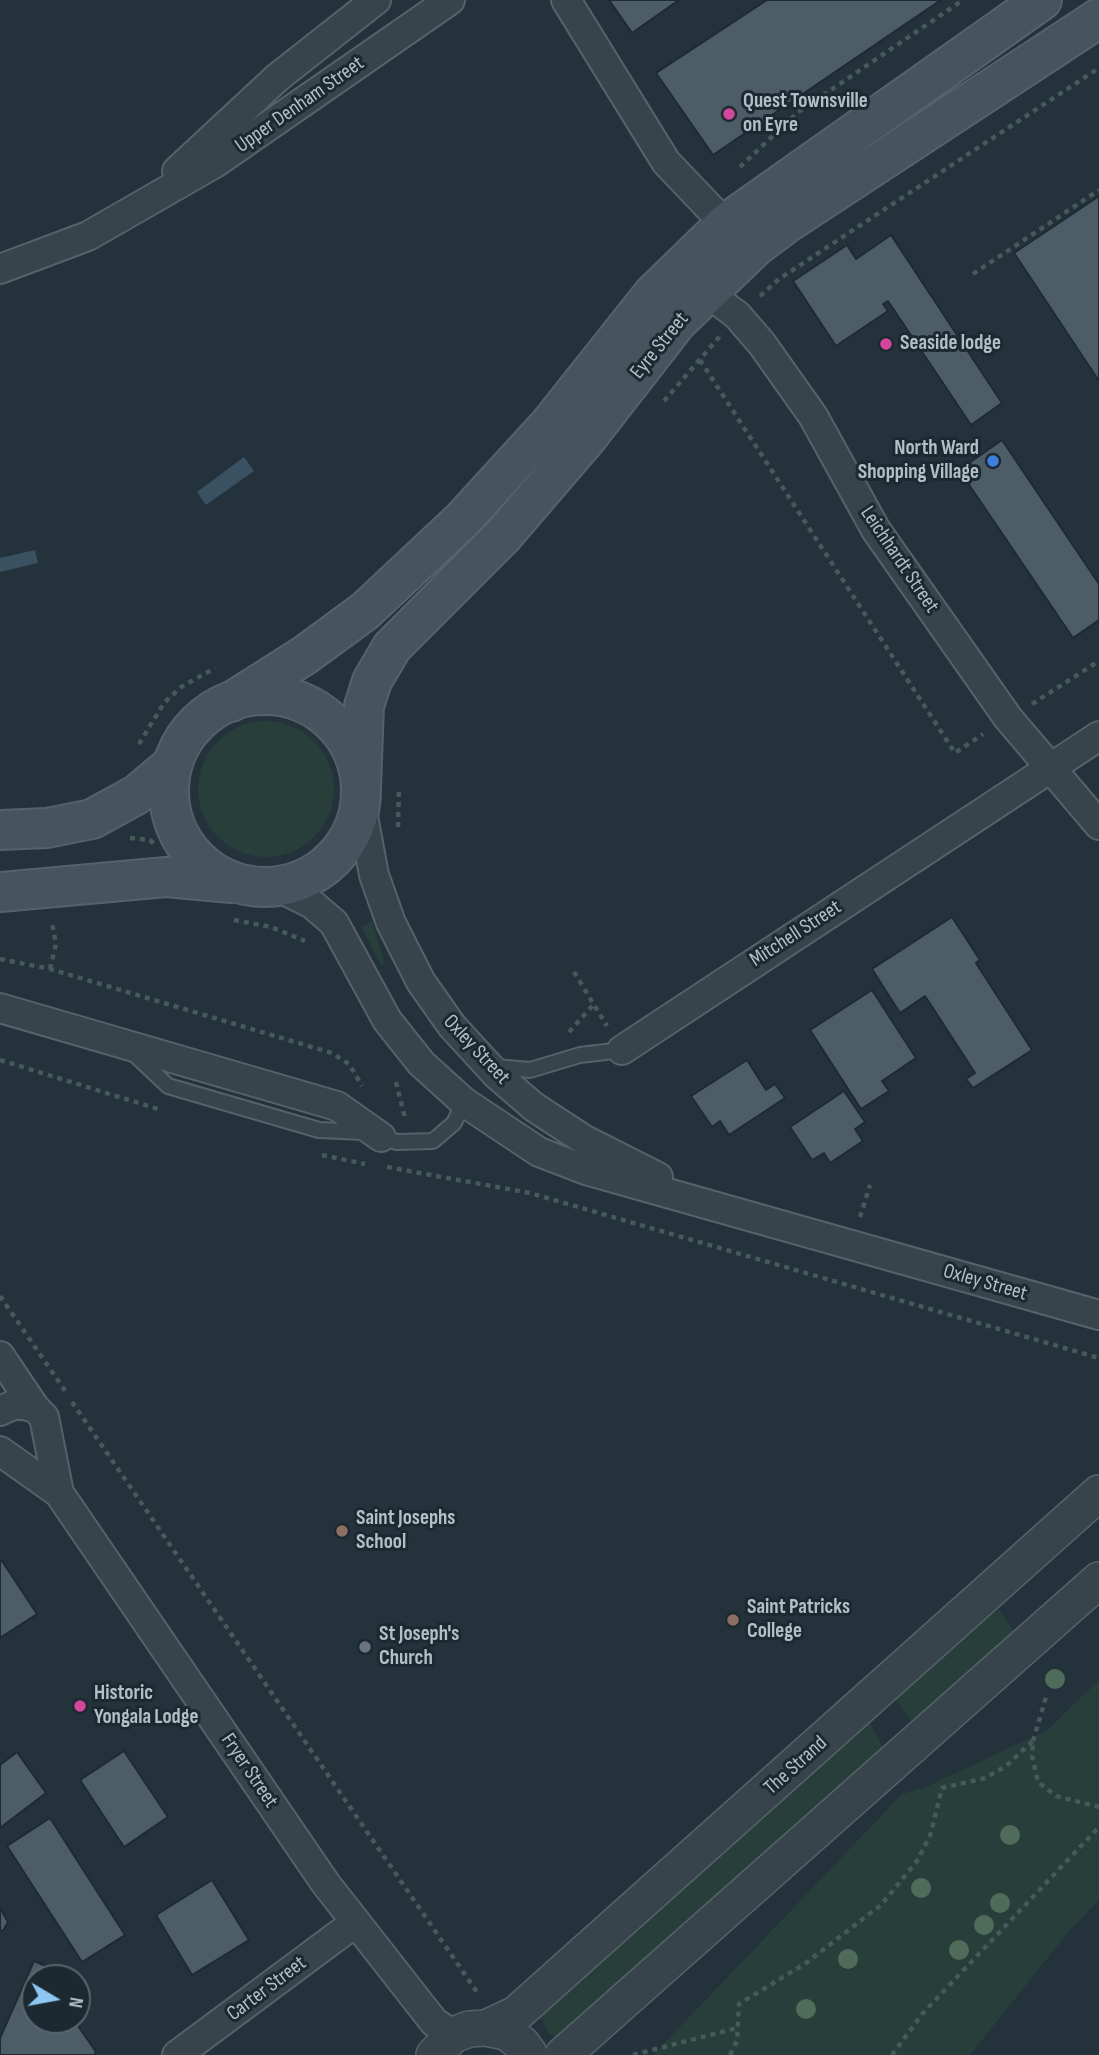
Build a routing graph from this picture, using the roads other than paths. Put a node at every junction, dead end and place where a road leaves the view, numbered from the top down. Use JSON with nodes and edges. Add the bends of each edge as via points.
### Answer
{"nodes":[{"id":1,"x":376,"y":0,"type":"edge"},
{"id":2,"x":450,"y":0,"type":"edge"},
{"id":3,"x":566,"y":0,"type":"edge"},
{"id":4,"x":1042,"y":0,"type":"edge"},
{"id":5,"x":1099,"y":18,"type":"edge"},
{"id":6,"x":249,"y":105,"type":"junction"},
{"id":7,"x":275,"y":123,"type":"junction"},
{"id":8,"x":144,"y":202,"type":"junction"},
{"id":9,"x":714,"y":214,"type":"junction"},
{"id":10,"x":0,"y":269,"type":"edge"},
{"id":11,"x":706,"y":292,"type":"junction"},
{"id":12,"x":231,"y":702,"type":"junction"},
{"id":13,"x":1099,"y":736,"type":"edge"},
{"id":14,"x":173,"y":764,"type":"junction"},
{"id":15,"x":1051,"y":768,"type":"junction"},
{"id":16,"x":360,"y":793,"type":"junction"},
{"id":17,"x":1099,"y":825,"type":"edge"},
{"id":18,"x":0,"y":830,"type":"edge"},
{"id":19,"x":260,"y":886,"type":"junction"},
{"id":20,"x":0,"y":892,"type":"edge"},
{"id":21,"x":0,"y":1008,"type":"edge"},
{"id":22,"x":452,"y":1026,"type":"junction"},
{"id":23,"x":125,"y":1044,"type":"junction"},
{"id":24,"x":622,"y":1051,"type":"joint"},
{"id":25,"x":477,"y":1055,"type":"junction"},
{"id":26,"x":464,"y":1102,"type":"junction"},
{"id":27,"x":389,"y":1130,"type":"junction"},
{"id":28,"x":710,"y":1204,"type":"junction"},
{"id":29,"x":1099,"y":1315,"type":"edge"},
{"id":30,"x":0,"y":1356,"type":"edge"},
{"id":31,"x":35,"y":1408,"type":"junction"},
{"id":32,"x":0,"y":1411,"type":"edge"},
{"id":33,"x":0,"y":1451,"type":"edge"},
{"id":34,"x":59,"y":1493,"type":"junction"},
{"id":35,"x":1099,"y":1493,"type":"edge"},
{"id":36,"x":1099,"y":1580,"type":"edge"},
{"id":37,"x":356,"y":1922,"type":"junction"},
{"id":38,"x":464,"y":2030,"type":"edge"},
{"id":39,"x":177,"y":2055,"type":"edge"},
{"id":40,"x":530,"y":2055,"type":"edge"},
{"id":41,"x":563,"y":2055,"type":"edge"}],
"edges":[{"from":1,"to":6,"type":"street","name":"Upper Denham Street","via":[[278,76]]},
{"from":2,"to":7,"type":"street","name":"Upper Denham Street"},
{"from":3,"to":9,"type":"street","via":[[667,162]]},
{"from":4,"to":9,"type":"main road","name":"Eyre Street"},
{"from":5,"to":11,"type":"main road","name":"Eyre Street","via":[[787,223]]},
{"from":6,"to":7,"type":"street","via":[[257,116]]},
{"from":6,"to":8,"type":"street","name":"Upper Denham Street"},
{"from":7,"to":8,"type":"street","name":"Upper Denham Street"},
{"from":8,"to":10,"type":"street","name":"Upper Denham Street","via":[[88,236]]},
{"from":9,"to":12,"type":"main road","name":"Eyre Street","via":[[549,425],[463,519],[365,611]]},
{"from":11,"to":15,"type":"street","name":"Leichhardt Street","via":[[737,315],[762,344],[813,416],[876,530],[1008,718]]},
{"from":11,"to":16,"type":"main road","name":"Eyre Street","via":[[502,537],[392,647],[364,706]]},
{"from":12,"to":14,"type":"main road","via":[[208,715],[190,733]]},
{"from":12,"to":16,"type":"main road","via":[[285,697],[318,711],[332,722],[352,752]]},
{"from":13,"to":15,"type":"street","name":"Mitchell Street"},
{"from":14,"to":18,"type":"main road","via":[[136,795],[92,819],[47,828]]},
{"from":14,"to":19,"type":"main road","via":[[171,808],[188,849],[204,866]]},
{"from":15,"to":17,"type":"street","name":"Leichhardt Street"},
{"from":15,"to":24,"type":"street","name":"Mitchell Street"},
{"from":16,"to":19,"type":"main road","via":[[352,831],[334,858],[308,877]]},
{"from":16,"to":22,"type":"street","name":"Oxley Street","via":[[374,875],[391,923],[421,982]]},
{"from":19,"to":20,"type":"main road","name":"Oxley Street","via":[[166,877]]},
{"from":19,"to":26,"type":"street","name":"Oxley Street","via":[[312,904],[334,923],[395,1032]]},
{"from":21,"to":23,"type":"street"},
{"from":22,"to":25,"type":"street","name":"Oxley Street"},
{"from":22,"to":26,"type":"street","via":[[466,1062]]},
{"from":23,"to":27,"type":"street","via":[[337,1106]]},
{"from":23,"to":27,"type":"lane","via":[[168,1086],[327,1131]]},
{"from":24,"to":25,"type":"lane","via":[[579,1055],[530,1070],[503,1069]]},
{"from":25,"to":28,"type":"street","name":"Oxley Street","via":[[513,1090],[560,1125]]},
{"from":26,"to":27,"type":"lane","via":[[454,1124],[433,1141],[410,1144]]},
{"from":26,"to":28,"type":"street","name":"Oxley Street","via":[[516,1139],[550,1156]]},
{"from":28,"to":29,"type":"street","name":"Oxley Street"},
{"from":30,"to":31,"type":"street","name":"Fryer Street"},
{"from":31,"to":32,"type":"street","via":[[19,1404]]},
{"from":31,"to":34,"type":"street","name":"Fryer Street","via":[[47,1424]]},
{"from":33,"to":34,"type":"street","name":"Fryer Street"},
{"from":34,"to":37,"type":"street","name":"Fryer Street"},
{"from":35,"to":38,"type":"street","name":"The Strand","via":[[516,2014]]},
{"from":36,"to":41,"type":"street"},
{"from":37,"to":38,"type":"street","name":"Fryer Street","via":[[434,2022]]},
{"from":37,"to":39,"type":"street","name":"Carter Street"},
{"from":38,"to":40,"type":"street","via":[[506,2032]]}]}
